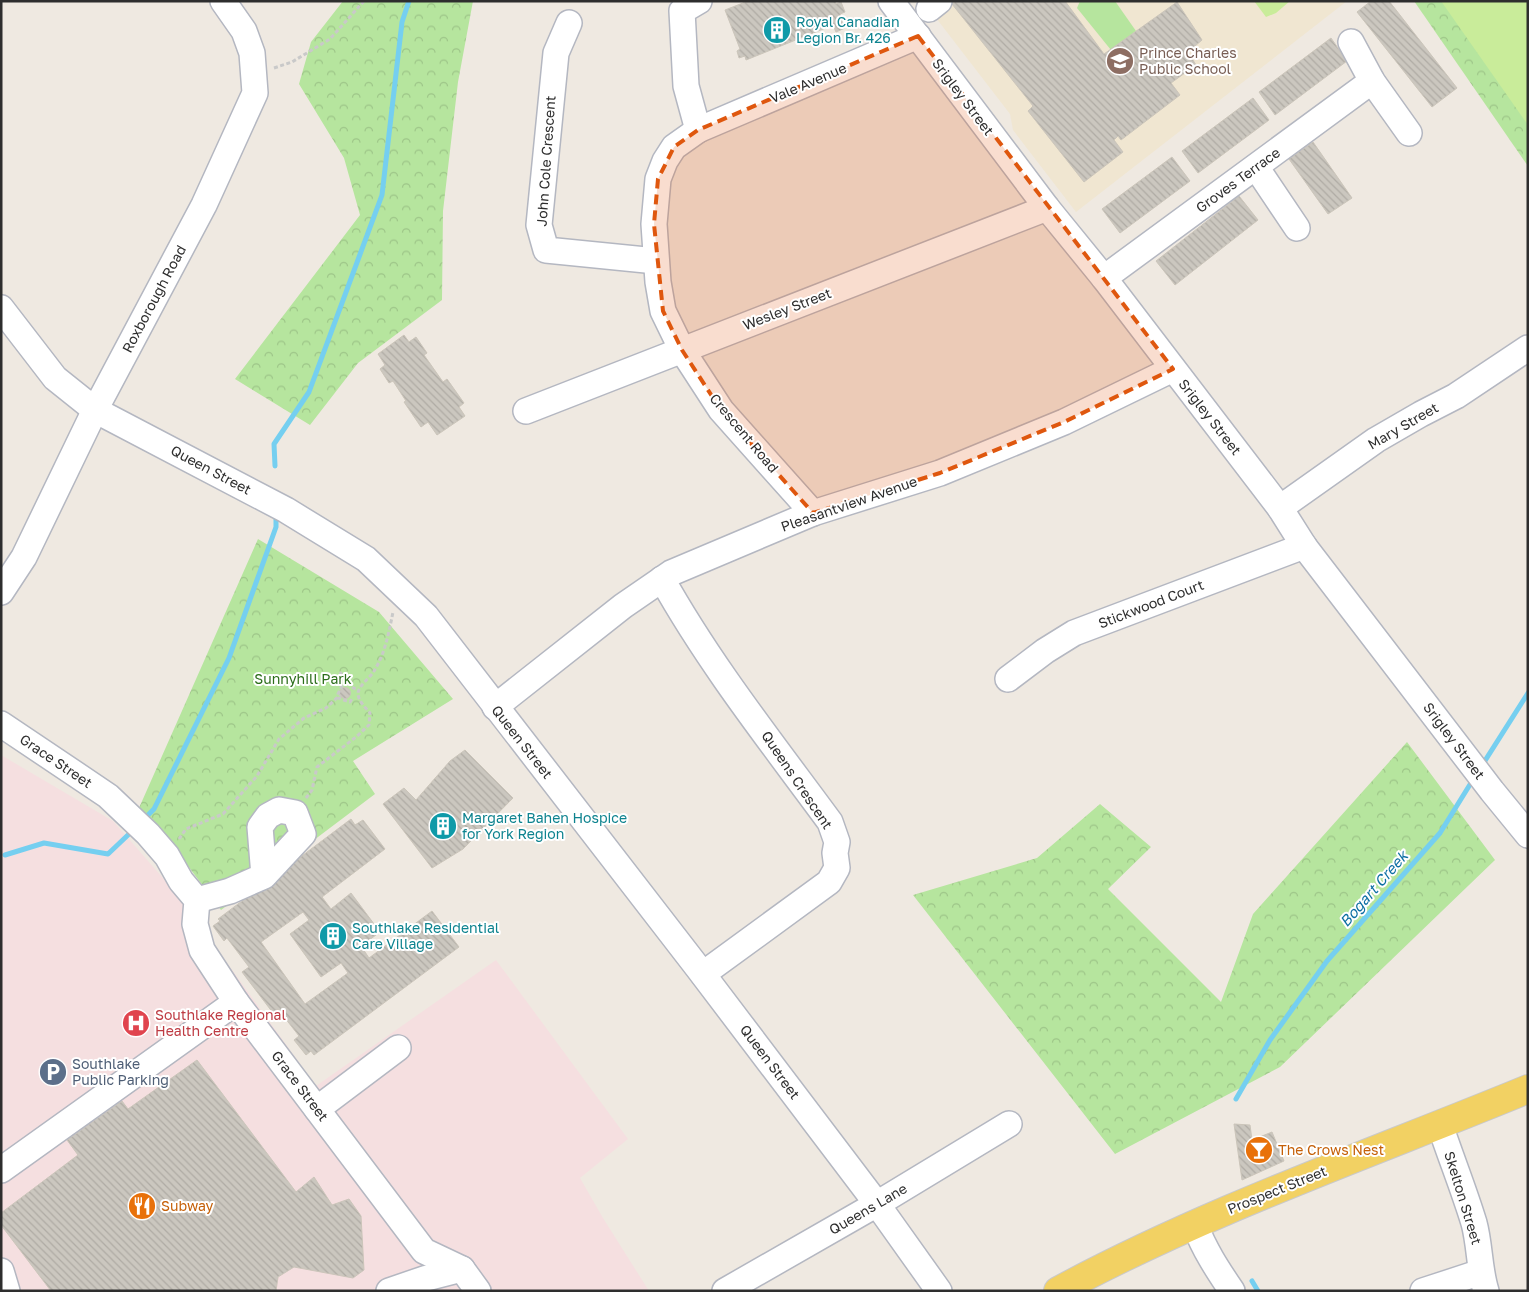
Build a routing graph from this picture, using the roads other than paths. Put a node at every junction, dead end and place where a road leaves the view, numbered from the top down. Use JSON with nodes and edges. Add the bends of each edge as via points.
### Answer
{"nodes":[{"id":1,"x":223,"y":1,"type":"edge"},
{"id":2,"x":699,"y":1,"type":"edge"},
{"id":3,"x":891,"y":1,"type":"edge"},
{"id":4,"x":569,"y":23,"type":"dead end"},
{"id":5,"x":918,"y":36,"type":"junction"},
{"id":6,"x":1351,"y":42,"type":"dead end"},
{"id":7,"x":1372,"y":81,"type":"junction"},
{"id":8,"x":698,"y":130,"type":"junction"},
{"id":9,"x":1409,"y":133,"type":"dead end"},
{"id":10,"x":1256,"y":167,"type":"junction"},
{"id":11,"x":1048,"y":208,"type":"junction"},
{"id":12,"x":1297,"y":228,"type":"dead end"},
{"id":13,"x":656,"y":261,"type":"junction"},
{"id":14,"x":1104,"y":278,"type":"junction"},
{"id":15,"x":1,"y":308,"type":"edge"},
{"id":16,"x":1528,"y":348,"type":"edge"},
{"id":17,"x":682,"y":350,"type":"junction"},
{"id":18,"x":1173,"y":369,"type":"junction"},
{"id":19,"x":95,"y":410,"type":"junction"},
{"id":20,"x":526,"y":412,"type":"dead end"},
{"id":21,"x":1280,"y":508,"type":"junction"},
{"id":22,"x":813,"y":514,"type":"junction"},
{"id":23,"x":1304,"y":546,"type":"junction"},
{"id":24,"x":662,"y":579,"type":"junction"},
{"id":25,"x":1,"y":592,"type":"edge"},
{"id":26,"x":1008,"y":680,"type":"dead end"},
{"id":27,"x":495,"y":707,"type":"junction"},
{"id":28,"x":1,"y":724,"type":"edge"},
{"id":29,"x":1528,"y":835,"type":"edge"},
{"id":30,"x":264,"y":876,"type":"junction"},
{"id":31,"x":197,"y":900,"type":"junction"},
{"id":32,"x":703,"y":974,"type":"junction"},
{"id":33,"x":236,"y":1002,"type":"junction"},
{"id":34,"x":398,"y":1048,"type":"dead end"},
{"id":35,"x":1528,"y":1089,"type":"edge"},
{"id":36,"x":317,"y":1109,"type":"junction"},
{"id":37,"x":1009,"y":1124,"type":"dead end"},
{"id":38,"x":1440,"y":1125,"type":"junction"},
{"id":39,"x":1,"y":1170,"type":"edge"},
{"id":40,"x":877,"y":1204,"type":"junction"},
{"id":41,"x":1195,"y":1225,"type":"junction"},
{"id":42,"x":462,"y":1269,"type":"junction"},
{"id":43,"x":1,"y":1271,"type":"edge"},
{"id":44,"x":1484,"y":1281,"type":"edge"},
{"id":45,"x":7,"y":1291,"type":"edge"},
{"id":46,"x":389,"y":1291,"type":"edge"},
{"id":47,"x":478,"y":1291,"type":"edge"},
{"id":48,"x":725,"y":1291,"type":"edge"},
{"id":49,"x":939,"y":1291,"type":"edge"},
{"id":50,"x":1058,"y":1291,"type":"edge"},
{"id":51,"x":1232,"y":1291,"type":"edge"},
{"id":52,"x":1423,"y":1291,"type":"edge"}],
"edges":[{"from":1,"to":19,"type":"street","name":"Roxborough Road","via":[[244,31],[252,53],[254,93],[204,205]]},
{"from":2,"to":8,"type":"street","via":[[682,11],[686,86]]},
{"from":3,"to":5,"type":"street","name":"Srigley Street"},
{"from":4,"to":13,"type":"street","name":"John Cole Crescent","via":[[556,53],[539,225],[546,250]]},
{"from":5,"to":8,"type":"street","name":"Vale Avenue"},
{"from":5,"to":11,"type":"street","name":"Srigley Street"},
{"from":6,"to":7,"type":"street"},
{"from":7,"to":9,"type":"street"},
{"from":7,"to":10,"type":"street","name":"Groves Terrace"},
{"from":8,"to":13,"type":"street","name":"Crescent Road","via":[[674,147],[658,179],[654,224]]},
{"from":10,"to":12,"type":"street"},
{"from":10,"to":14,"type":"street","name":"Groves Terrace"},
{"from":11,"to":14,"type":"street","name":"Srigley Street"},
{"from":11,"to":17,"type":"street","name":"Wesley Street"},
{"from":13,"to":17,"type":"street","name":"Crescent Road","via":[[663,310]]},
{"from":14,"to":18,"type":"street","name":"Srigley Street"},
{"from":15,"to":19,"type":"street","name":"Queen Street","via":[[54,378]]},
{"from":16,"to":21,"type":"street","name":"Mary Street","via":[[1456,396],[1376,440]]},
{"from":17,"to":20,"type":"street","name":"Wesley Street"},
{"from":17,"to":22,"type":"street","name":"Crescent Road","via":[[721,410]]},
{"from":18,"to":21,"type":"street","name":"Srigley Street"},
{"from":18,"to":22,"type":"street","name":"Pleasantview Avenue","via":[[1064,422],[940,473]]},
{"from":19,"to":25,"type":"street","name":"Roxborough Road","via":[[24,557]]},
{"from":19,"to":27,"type":"street","name":"Queen Street","via":[[286,510],[366,559],[426,616]]},
{"from":21,"to":23,"type":"street","name":"Srigley Street"},
{"from":22,"to":24,"type":"street","name":"Pleasantview Avenue"},
{"from":23,"to":26,"type":"street","name":"Stickwood Court","via":[[1074,633]]},
{"from":23,"to":29,"type":"street","name":"Srigley Street"},
{"from":24,"to":27,"type":"street","name":"Pleasantview Avenue"},
{"from":24,"to":32,"type":"street","name":"Queens Crescent","via":[[705,649],[830,822],[836,842],[838,868],[829,882]]},
{"from":27,"to":32,"type":"street","name":"Queen Street"},
{"from":28,"to":31,"type":"street","name":"Grace Street","via":[[108,796],[167,856],[181,881]]},
{"from":30,"to":30,"type":"street","via":[[303,834],[295,813],[279,810],[268,816],[260,827]]},
{"from":30,"to":31,"type":"street","via":[[230,891]]},
{"from":31,"to":33,"type":"street","name":"Grace Street","via":[[195,924],[202,950]]},
{"from":32,"to":40,"type":"street","name":"Queen Street"},
{"from":33,"to":36,"type":"street","name":"Grace Street"},
{"from":33,"to":39,"type":"street"},
{"from":34,"to":36,"type":"street"},
{"from":35,"to":38,"type":"main road","name":"Prospect Street"},
{"from":36,"to":42,"type":"street","name":"Grace Street","via":[[424,1251]]},
{"from":37,"to":40,"type":"street","name":"Queens Lane"},
{"from":38,"to":41,"type":"main road","name":"Prospect Street"},
{"from":38,"to":44,"type":"street","name":"Skelton Street","via":[[1474,1224]]},
{"from":40,"to":48,"type":"street","name":"Queens Lane"},
{"from":40,"to":49,"type":"street","name":"Queen Street"},
{"from":41,"to":50,"type":"main road","name":"Prospect Street","via":[[1106,1265]]},
{"from":41,"to":51,"type":"street","via":[[1201,1242]]},
{"from":42,"to":46,"type":"street"},
{"from":42,"to":47,"type":"street","name":"Grace Street"},
{"from":43,"to":45,"type":"street"},
{"from":44,"to":52,"type":"street","name":"Skelton Street"}]}
